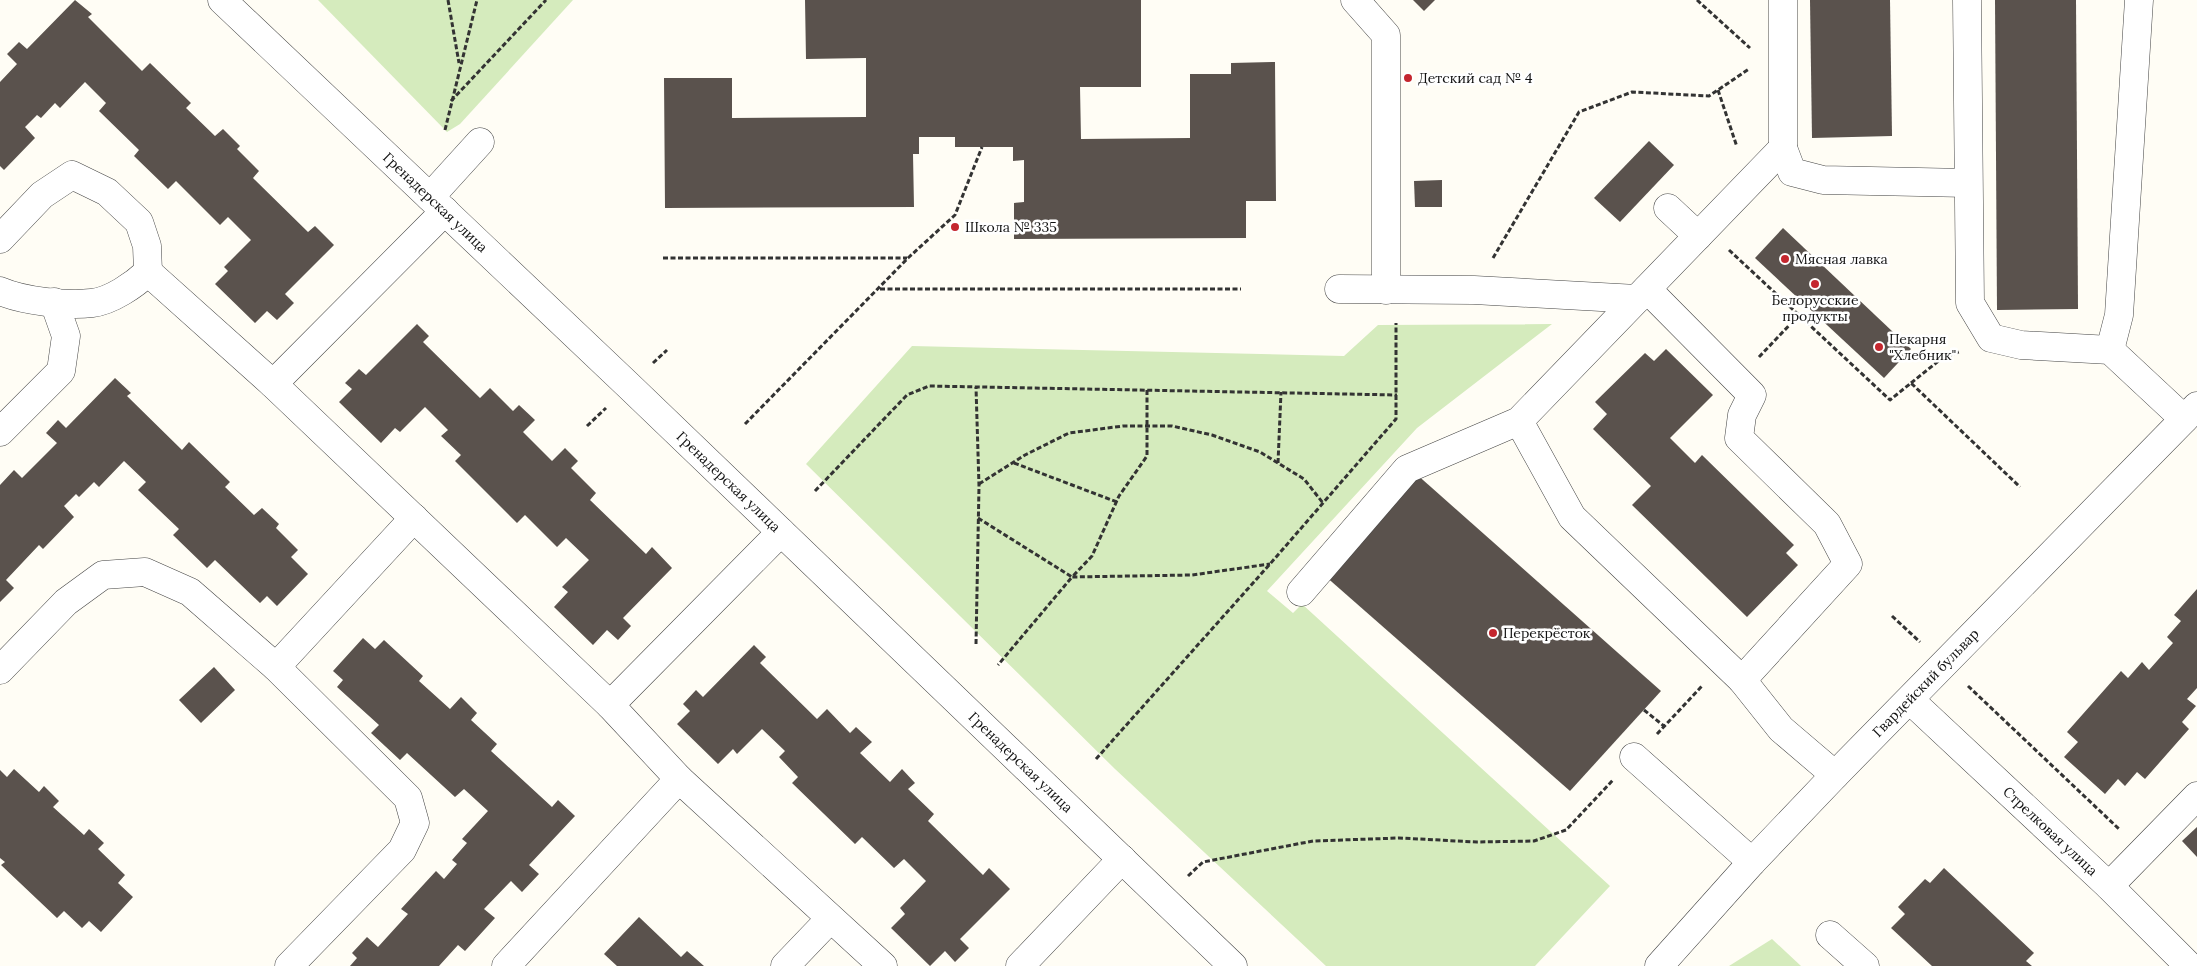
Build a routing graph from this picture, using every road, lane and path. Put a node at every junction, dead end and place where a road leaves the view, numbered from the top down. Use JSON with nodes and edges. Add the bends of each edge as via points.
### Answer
{"nodes":[{"id":1,"x":222,"y":0,"type":"edge"},
{"id":2,"x":448,"y":0,"type":"edge"},
{"id":3,"x":477,"y":0,"type":"edge"},
{"id":4,"x":546,"y":0,"type":"edge"},
{"id":5,"x":1355,"y":0,"type":"edge"},
{"id":6,"x":1697,"y":0,"type":"edge"},
{"id":7,"x":1783,"y":0,"type":"edge"},
{"id":8,"x":1967,"y":0,"type":"edge"},
{"id":9,"x":2140,"y":0,"type":"edge"},
{"id":10,"x":1773,"y":61,"type":"junction"},
{"id":11,"x":460,"y":66,"type":"junction"},
{"id":12,"x":1718,"y":90,"type":"junction"},
{"id":13,"x":450,"y":102,"type":"junction"},
{"id":14,"x":444,"y":136,"type":"dead end"},
{"id":15,"x":480,"y":142,"type":"dead end"},
{"id":16,"x":982,"y":147,"type":"dead end"},
{"id":17,"x":1783,"y":148,"type":"junction"},
{"id":18,"x":1749,"y":183,"type":"junction"},
{"id":19,"x":1967,"y":183,"type":"junction"},
{"id":20,"x":437,"y":204,"type":"junction"},
{"id":21,"x":1668,"y":208,"type":"dead end"},
{"id":22,"x":1702,"y":232,"type":"junction"},
{"id":23,"x":0,"y":239,"type":"edge"},
{"id":24,"x":663,"y":258,"type":"dead end"},
{"id":25,"x":908,"y":258,"type":"junction"},
{"id":26,"x":148,"y":272,"type":"junction"},
{"id":27,"x":880,"y":289,"type":"junction"},
{"id":28,"x":1241,"y":289,"type":"dead end"},
{"id":29,"x":1339,"y":289,"type":"dead end"},
{"id":30,"x":1391,"y":290,"type":"junction"},
{"id":31,"x":1474,"y":290,"type":"junction"},
{"id":32,"x":0,"y":292,"type":"edge"},
{"id":33,"x":1642,"y":294,"type":"junction"},
{"id":34,"x":54,"y":302,"type":"junction"},
{"id":35,"x":1800,"y":315,"type":"junction"},
{"id":36,"x":1991,"y":338,"type":"junction"},
{"id":37,"x":667,"y":350,"type":"dead end"},
{"id":38,"x":2110,"y":350,"type":"junction"},
{"id":39,"x":648,"y":368,"type":"dead end"},
{"id":40,"x":1738,"y":379,"type":"junction"},
{"id":41,"x":1911,"y":383,"type":"junction"},
{"id":42,"x":273,"y":384,"type":"junction"},
{"id":43,"x":976,"y":387,"type":"junction"},
{"id":44,"x":1147,"y":390,"type":"junction"},
{"id":45,"x":1281,"y":392,"type":"junction"},
{"id":46,"x":1397,"y":395,"type":"junction"},
{"id":47,"x":612,"y":402,"type":"dead end"},
{"id":48,"x":2191,"y":412,"type":"edge"},
{"id":49,"x":1519,"y":421,"type":"junction"},
{"id":50,"x":745,"y":424,"type":"dead end"},
{"id":51,"x":587,"y":426,"type":"dead end"},
{"id":52,"x":1147,"y":426,"type":"junction"},
{"id":53,"x":0,"y":432,"type":"edge"},
{"id":54,"x":1014,"y":462,"type":"junction"},
{"id":55,"x":1278,"y":463,"type":"junction"},
{"id":56,"x":979,"y":484,"type":"junction"},
{"id":57,"x":2020,"y":486,"type":"dead end"},
{"id":58,"x":815,"y":491,"type":"dead end"},
{"id":59,"x":1117,"y":502,"type":"junction"},
{"id":60,"x":1323,"y":503,"type":"junction"},
{"id":61,"x":414,"y":518,"type":"junction"},
{"id":62,"x":978,"y":518,"type":"junction"},
{"id":63,"x":781,"y":532,"type":"junction"},
{"id":64,"x":1270,"y":564,"type":"junction"},
{"id":65,"x":1072,"y":577,"type":"junction"},
{"id":66,"x":1301,"y":592,"type":"dead end"},
{"id":67,"x":1892,"y":616,"type":"dead end"},
{"id":68,"x":976,"y":644,"type":"dead end"},
{"id":69,"x":1924,"y":646,"type":"dead end"},
{"id":70,"x":998,"y":666,"type":"dead end"},
{"id":71,"x":276,"y":667,"type":"junction"},
{"id":72,"x":0,"y":670,"type":"edge"},
{"id":73,"x":1742,"y":680,"type":"junction"},
{"id":74,"x":1968,"y":686,"type":"dead end"},
{"id":75,"x":1910,"y":700,"type":"junction"},
{"id":76,"x":610,"y":704,"type":"junction"},
{"id":77,"x":1644,"y":710,"type":"dead end"},
{"id":78,"x":1664,"y":726,"type":"dead end"},
{"id":79,"x":1634,"y":757,"type":"dead end"},
{"id":80,"x":1096,"y":759,"type":"dead end"},
{"id":81,"x":1835,"y":775,"type":"junction"},
{"id":82,"x":679,"y":779,"type":"junction"},
{"id":83,"x":2197,"y":796,"type":"edge"},
{"id":84,"x":1566,"y":830,"type":"dead end"},
{"id":85,"x":2124,"y":834,"type":"dead end"},
{"id":86,"x":1122,"y":860,"type":"junction"},
{"id":87,"x":1752,"y":862,"type":"junction"},
{"id":88,"x":2109,"y":886,"type":"junction"},
{"id":89,"x":1161,"y":897,"type":"junction"},
{"id":90,"x":830,"y":919,"type":"junction"},
{"id":91,"x":1830,"y":934,"type":"dead end"},
{"id":92,"x":289,"y":966,"type":"edge"},
{"id":93,"x":506,"y":966,"type":"edge"},
{"id":94,"x":785,"y":966,"type":"edge"},
{"id":95,"x":882,"y":966,"type":"edge"},
{"id":96,"x":1020,"y":966,"type":"edge"},
{"id":97,"x":1233,"y":966,"type":"edge"},
{"id":98,"x":1658,"y":966,"type":"edge"},
{"id":99,"x":1865,"y":966,"type":"edge"},
{"id":100,"x":2189,"y":966,"type":"edge"}],
"edges":[{"from":1,"to":20,"type":"street","name":"Гренадерская улица"},
{"from":2,"to":11,"type":"path"},
{"from":3,"to":11,"type":"path"},
{"from":4,"to":13,"type":"path"},
{"from":5,"to":30,"type":"street","via":[[1386,35]]},
{"from":6,"to":10,"type":"path"},
{"from":7,"to":10,"type":"street"},
{"from":8,"to":19,"type":"street"},
{"from":9,"to":38,"type":"street","via":[[2119,315]]},
{"from":10,"to":12,"type":"path"},
{"from":10,"to":17,"type":"street"},
{"from":11,"to":13,"type":"path"},
{"from":12,"to":18,"type":"path"},
{"from":12,"to":31,"type":"path","via":[[1709,96],[1632,92],[1579,112]]},
{"from":13,"to":14,"type":"path"},
{"from":15,"to":20,"type":"street"},
{"from":16,"to":25,"type":"path","via":[[955,215]]},
{"from":17,"to":18,"type":"street"},
{"from":17,"to":19,"type":"street","via":[[1792,172],[1823,180]]},
{"from":18,"to":22,"type":"street"},
{"from":19,"to":36,"type":"street","via":[[1970,303]]},
{"from":20,"to":42,"type":"street"},
{"from":20,"to":63,"type":"street","name":"Гренадерская улица"},
{"from":21,"to":22,"type":"street"},
{"from":22,"to":33,"type":"street"},
{"from":22,"to":35,"type":"path"},
{"from":23,"to":26,"type":"street","via":[[42,195],[72,176],[107,192],[138,222],[147,246]]},
{"from":24,"to":25,"type":"path"},
{"from":25,"to":27,"type":"path"},
{"from":26,"to":34,"type":"street","via":[[130,288],[93,303]]},
{"from":26,"to":42,"type":"street"},
{"from":27,"to":28,"type":"path"},
{"from":27,"to":50,"type":"path"},
{"from":29,"to":30,"type":"street"},
{"from":30,"to":31,"type":"street"},
{"from":30,"to":46,"type":"path"},
{"from":31,"to":33,"type":"street"},
{"from":32,"to":34,"type":"street"},
{"from":33,"to":40,"type":"street"},
{"from":33,"to":49,"type":"street"},
{"from":34,"to":53,"type":"street","via":[[66,336],[61,371]]},
{"from":35,"to":40,"type":"path"},
{"from":35,"to":41,"type":"path","via":[[1890,400]]},
{"from":36,"to":38,"type":"street","via":[[2021,345]]},
{"from":36,"to":41,"type":"path","via":[[1941,359]]},
{"from":37,"to":39,"type":"path"},
{"from":38,"to":48,"type":"street"},
{"from":40,"to":73,"type":"street","via":[[1752,395],[1742,415],[1739,438],[1827,524],[1848,564]]},
{"from":41,"to":57,"type":"path"},
{"from":42,"to":61,"type":"street"},
{"from":43,"to":44,"type":"path"},
{"from":43,"to":56,"type":"path"},
{"from":43,"to":58,"type":"path","via":[[929,386],[907,395]]},
{"from":44,"to":45,"type":"path"},
{"from":44,"to":52,"type":"path"},
{"from":45,"to":46,"type":"path"},
{"from":45,"to":55,"type":"path"},
{"from":46,"to":60,"type":"path","via":[[1396,419]]},
{"from":47,"to":51,"type":"path"},
{"from":48,"to":75,"type":"street","name":"Гвардейский бульвар"},
{"from":49,"to":66,"type":"street","via":[[1407,468]]},
{"from":49,"to":73,"type":"street","via":[[1572,517]]},
{"from":52,"to":54,"type":"path","via":[[1069,433]]},
{"from":52,"to":55,"type":"path","via":[[1172,426],[1212,436],[1260,452]]},
{"from":52,"to":59,"type":"path","via":[[1147,456]]},
{"from":54,"to":56,"type":"path"},
{"from":54,"to":59,"type":"path"},
{"from":55,"to":60,"type":"path","via":[[1304,479]]},
{"from":56,"to":62,"type":"path"},
{"from":59,"to":65,"type":"path","via":[[1092,556]]},
{"from":60,"to":64,"type":"path"},
{"from":61,"to":71,"type":"street"},
{"from":61,"to":76,"type":"street"},
{"from":62,"to":65,"type":"path"},
{"from":62,"to":68,"type":"path"},
{"from":63,"to":76,"type":"street"},
{"from":63,"to":86,"type":"street","name":"Гренадерская улица"},
{"from":64,"to":65,"type":"path","via":[[1192,575]]},
{"from":64,"to":80,"type":"path"},
{"from":65,"to":70,"type":"path"},
{"from":67,"to":69,"type":"path"},
{"from":71,"to":72,"type":"street","via":[[190,592],[145,572],[103,575],[66,602]]},
{"from":71,"to":92,"type":"street","via":[[408,798],[415,823],[402,850]]},
{"from":73,"to":81,"type":"street","via":[[1781,729]]},
{"from":74,"to":85,"type":"path"},
{"from":75,"to":81,"type":"street","name":"Гвардейский бульвар"},
{"from":75,"to":88,"type":"street","name":"Стрелковая улица"},
{"from":76,"to":82,"type":"street"},
{"from":77,"to":78,"type":"path"},
{"from":79,"to":87,"type":"street"},
{"from":81,"to":87,"type":"street","name":"Гвардейский бульвар"},
{"from":82,"to":90,"type":"street"},
{"from":82,"to":93,"type":"street"},
{"from":83,"to":88,"type":"street"},
{"from":84,"to":89,"type":"path","via":[[1534,842],[1399,838],[1313,841],[1203,862],[1176,888]]},
{"from":86,"to":89,"type":"street","name":"Гренадерская улица"},
{"from":86,"to":96,"type":"street"},
{"from":87,"to":98,"type":"street","name":"Гвардейский бульвар"},
{"from":88,"to":100,"type":"street","name":"Стрелковая улица"},
{"from":89,"to":97,"type":"street","name":"Гренадерская улица"},
{"from":90,"to":94,"type":"street"},
{"from":90,"to":95,"type":"street"},
{"from":91,"to":99,"type":"street"}]}
